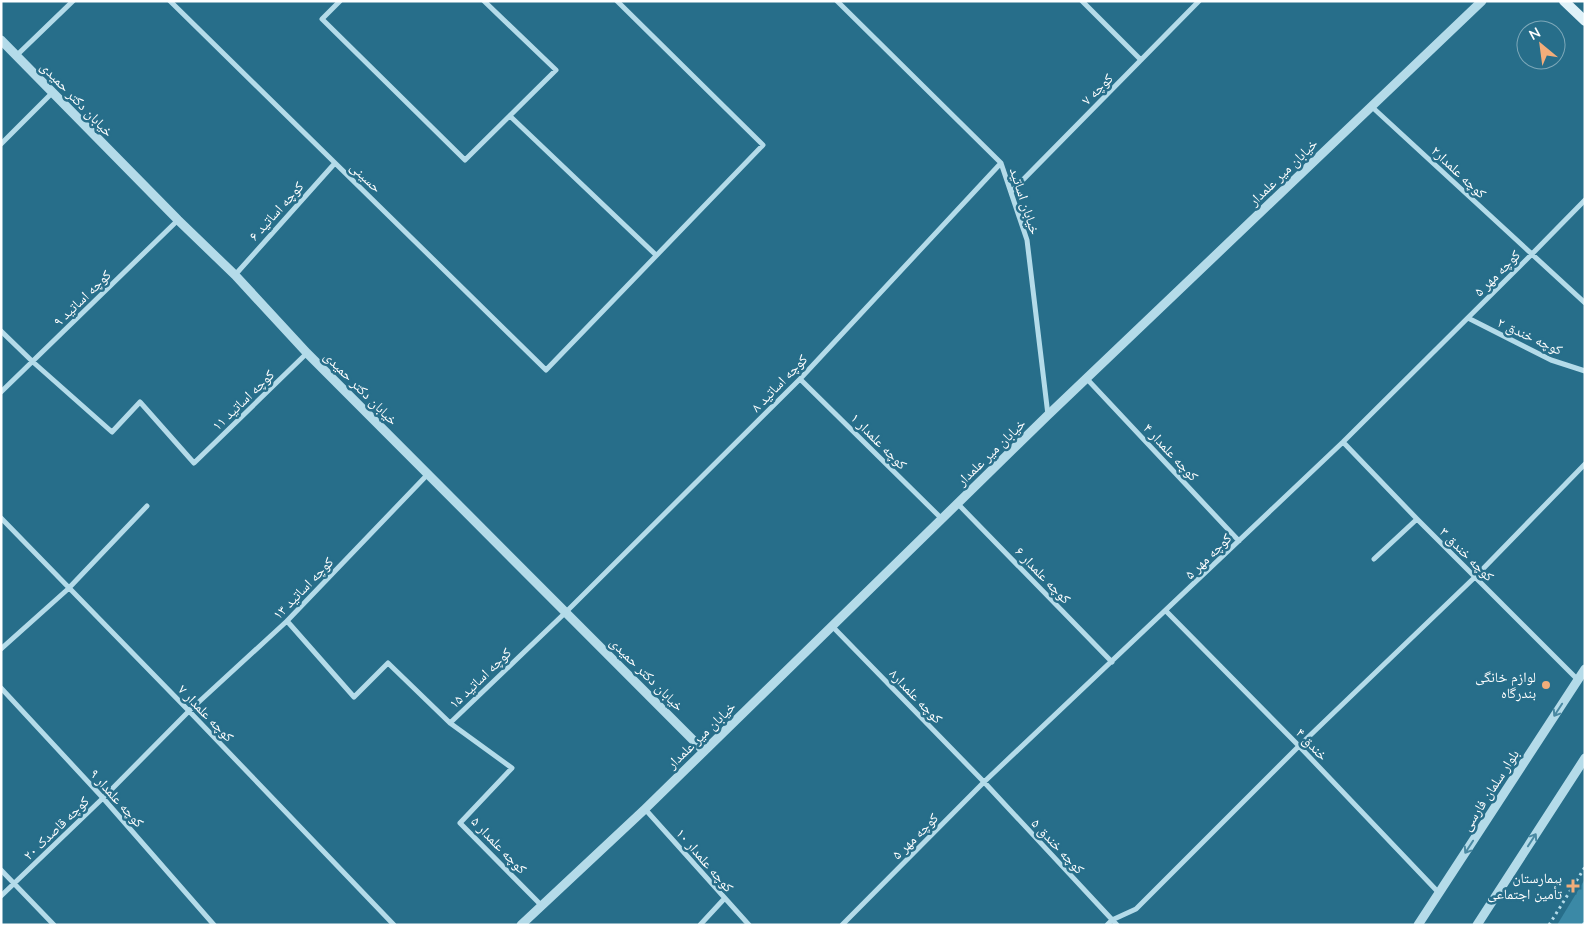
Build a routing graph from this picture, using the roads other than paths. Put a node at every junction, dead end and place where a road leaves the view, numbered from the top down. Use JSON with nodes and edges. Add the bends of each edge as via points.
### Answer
{"nodes":[{"id":1,"x":73,"y":1,"type":"edge"},
{"id":2,"x":170,"y":1,"type":"edge"},
{"id":3,"x":340,"y":1,"type":"edge"},
{"id":4,"x":484,"y":1,"type":"edge"},
{"id":5,"x":617,"y":1,"type":"edge"},
{"id":6,"x":837,"y":1,"type":"edge"},
{"id":7,"x":1082,"y":1,"type":"edge"},
{"id":8,"x":1199,"y":1,"type":"edge"},
{"id":9,"x":1482,"y":1,"type":"edge"},
{"id":10,"x":1564,"y":1,"type":"edge"},
{"id":11,"x":1585,"y":21,"type":"edge"},
{"id":12,"x":1,"y":40,"type":"edge"},
{"id":13,"x":16,"y":56,"type":"junction"},
{"id":14,"x":1141,"y":60,"type":"junction"},
{"id":15,"x":52,"y":92,"type":"junction"},
{"id":16,"x":1371,"y":106,"type":"junction"},
{"id":17,"x":511,"y":117,"type":"junction"},
{"id":18,"x":1,"y":144,"type":"edge"},
{"id":19,"x":1001,"y":162,"type":"junction"},
{"id":20,"x":335,"y":163,"type":"junction"},
{"id":21,"x":1011,"y":192,"type":"junction"},
{"id":22,"x":1585,"y":200,"type":"edge"},
{"id":23,"x":178,"y":220,"type":"junction"},
{"id":24,"x":656,"y":255,"type":"junction"},
{"id":25,"x":1532,"y":255,"type":"junction"},
{"id":26,"x":235,"y":275,"type":"junction"},
{"id":27,"x":1585,"y":303,"type":"edge"},
{"id":28,"x":1468,"y":318,"type":"junction"},
{"id":29,"x":1,"y":331,"type":"edge"},
{"id":30,"x":307,"y":353,"type":"junction"},
{"id":31,"x":33,"y":362,"type":"junction"},
{"id":32,"x":1585,"y":371,"type":"edge"},
{"id":33,"x":800,"y":378,"type":"junction"},
{"id":34,"x":1087,"y":379,"type":"junction"},
{"id":35,"x":1,"y":392,"type":"edge"},
{"id":36,"x":1048,"y":415,"type":"junction"},
{"id":37,"x":1343,"y":442,"type":"junction"},
{"id":38,"x":1585,"y":464,"type":"edge"},
{"id":39,"x":428,"y":474,"type":"junction"},
{"id":40,"x":958,"y":504,"type":"junction"},
{"id":41,"x":147,"y":506,"type":"dead end"},
{"id":42,"x":1,"y":518,"type":"edge"},
{"id":43,"x":942,"y":519,"type":"junction"},
{"id":44,"x":1418,"y":520,"type":"junction"},
{"id":45,"x":1240,"y":541,"type":"junction"},
{"id":46,"x":1374,"y":559,"type":"dead end"},
{"id":47,"x":1475,"y":577,"type":"junction"},
{"id":48,"x":68,"y":588,"type":"junction"},
{"id":49,"x":1166,"y":611,"type":"junction"},
{"id":50,"x":566,"y":612,"type":"junction"},
{"id":51,"x":287,"y":621,"type":"junction"},
{"id":52,"x":832,"y":626,"type":"junction"},
{"id":53,"x":1,"y":649,"type":"edge"},
{"id":54,"x":1112,"y":662,"type":"junction"},
{"id":55,"x":1585,"y":670,"type":"edge"},
{"id":56,"x":1578,"y":680,"type":"junction"},
{"id":57,"x":1,"y":688,"type":"edge"},
{"id":58,"x":189,"y":711,"type":"junction"},
{"id":59,"x":450,"y":722,"type":"junction"},
{"id":60,"x":1299,"y":746,"type":"junction"},
{"id":61,"x":704,"y":752,"type":"junction"},
{"id":62,"x":1585,"y":758,"type":"edge"},
{"id":63,"x":984,"y":782,"type":"junction"},
{"id":64,"x":104,"y":798,"type":"junction"},
{"id":65,"x":645,"y":808,"type":"junction"},
{"id":66,"x":1,"y":870,"type":"edge"},
{"id":67,"x":15,"y":884,"type":"junction"},
{"id":68,"x":1439,"y":893,"type":"junction"},
{"id":69,"x":1,"y":896,"type":"edge"},
{"id":70,"x":724,"y":898,"type":"junction"},
{"id":71,"x":541,"y":906,"type":"junction"},
{"id":72,"x":739,"y":916,"type":"junction"},
{"id":73,"x":1112,"y":920,"type":"junction"},
{"id":74,"x":54,"y":925,"type":"edge"},
{"id":75,"x":214,"y":925,"type":"edge"},
{"id":76,"x":394,"y":925,"type":"edge"},
{"id":77,"x":521,"y":925,"type":"edge"},
{"id":78,"x":700,"y":925,"type":"edge"},
{"id":79,"x":742,"y":925,"type":"edge"},
{"id":80,"x":749,"y":925,"type":"edge"},
{"id":81,"x":842,"y":925,"type":"edge"},
{"id":82,"x":1107,"y":925,"type":"edge"},
{"id":83,"x":1117,"y":925,"type":"edge"},
{"id":84,"x":1418,"y":925,"type":"edge"},
{"id":85,"x":1477,"y":925,"type":"edge"}],
"edges":[{"from":1,"to":13,"type":"street"},
{"from":2,"to":20,"type":"street","name":"حسینی"},
{"from":3,"to":17,"type":"street","via":[[322,19],[465,160]]},
{"from":4,"to":17,"type":"street","via":[[556,70]]},
{"from":5,"to":24,"type":"street","via":[[763,145]]},
{"from":6,"to":19,"type":"street","name":"خیابان اساتید"},
{"from":7,"to":14,"type":"street"},
{"from":8,"to":14,"type":"street","name":"کوچه ۷"},
{"from":9,"to":16,"type":"street","name":"خیابان میر علمدار"},
{"from":10,"to":11,"type":"main road"},
{"from":12,"to":13,"type":"street","name":"خیابان دکتر حمیدی"},
{"from":13,"to":15,"type":"street","name":"خیابان دکتر حمیدی"},
{"from":14,"to":21,"type":"street","name":"کوچه ۷"},
{"from":15,"to":18,"type":"street"},
{"from":15,"to":23,"type":"street","name":"خیابان دکتر حمیدی"},
{"from":16,"to":25,"type":"street","name":"کوچه علمدار۲"},
{"from":16,"to":34,"type":"street","name":"خیابان میر علمدار"},
{"from":17,"to":24,"type":"street"},
{"from":19,"to":21,"type":"street","name":"خیابان اساتید"},
{"from":19,"to":33,"type":"street","name":"کوچه اساتید ۸"},
{"from":20,"to":24,"type":"street","name":"حسینی","via":[[546,370]]},
{"from":20,"to":26,"type":"street","name":"کوچه اساتید ۶"},
{"from":21,"to":36,"type":"street","name":"خیابان اساتید","via":[[1027,240]]},
{"from":22,"to":25,"type":"street","name":"کوچه مهر ۵"},
{"from":23,"to":26,"type":"street","name":"خیابان دکتر حمیدی"},
{"from":23,"to":31,"type":"street","name":"کوچه اساتید ۹"},
{"from":25,"to":27,"type":"street","name":"کوچه علمدار۲"},
{"from":25,"to":28,"type":"street","name":"کوچه مهر ۵"},
{"from":26,"to":30,"type":"street","name":"خیابان دکتر حمیدی"},
{"from":28,"to":32,"type":"street","name":"کوچه خندق ۲","via":[[1550,360]]},
{"from":28,"to":37,"type":"street","name":"کوچه مهر ۵"},
{"from":29,"to":31,"type":"street"},
{"from":30,"to":31,"type":"street","name":"کوچه اساتید ۱۱","via":[[194,462],[140,402],[112,432]]},
{"from":30,"to":39,"type":"street","name":"خیابان دکتر حمیدی"},
{"from":31,"to":35,"type":"street","name":"کوچه اساتید ۹"},
{"from":33,"to":43,"type":"street","name":"کوچه علمدار ۱"},
{"from":33,"to":50,"type":"street","name":"کوچه اساتید ۸"},
{"from":34,"to":36,"type":"street","name":"خیابان میر علمدار"},
{"from":34,"to":45,"type":"street","name":"کوچه علمدار ۴"},
{"from":36,"to":40,"type":"street","name":"خیابان میر علمدار"},
{"from":37,"to":44,"type":"street","name":"کوچه خندق ۳"},
{"from":37,"to":45,"type":"street","name":"کوچه مهر ۵"},
{"from":38,"to":47,"type":"street"},
{"from":39,"to":50,"type":"street","name":"خیابان دکتر حمیدی"},
{"from":39,"to":51,"type":"street","name":"کوچه اساتید ۱۳"},
{"from":40,"to":43,"type":"street","name":"خیابان میر علمدار"},
{"from":40,"to":54,"type":"street","name":"کوچه علمدار ۶"},
{"from":41,"to":48,"type":"street"},
{"from":42,"to":48,"type":"street","name":"کوچه علمدار ۷"},
{"from":43,"to":52,"type":"street","name":"خیابان میر علمدار"},
{"from":44,"to":46,"type":"street"},
{"from":44,"to":47,"type":"street","name":"کوچه خندق ۳"},
{"from":45,"to":49,"type":"street","name":"کوچه مهر ۵"},
{"from":47,"to":56,"type":"street","name":"کوچه خندق ۳"},
{"from":47,"to":60,"type":"street"},
{"from":48,"to":53,"type":"street"},
{"from":48,"to":58,"type":"street","name":"کوچه علمدار ۷"},
{"from":49,"to":54,"type":"street","name":"کوچه مهر ۵"},
{"from":49,"to":60,"type":"street","name":"خندق ۴"},
{"from":50,"to":59,"type":"street","name":"کوچه اساتید ۱۵"},
{"from":50,"to":61,"type":"street","name":"خیابان دکتر حمیدی"},
{"from":51,"to":58,"type":"street","name":"کوچه اساتید ۱۳"},
{"from":51,"to":59,"type":"street","name":"کوچه اساتید ۱۵","via":[[354,697],[388,663]]},
{"from":52,"to":61,"type":"street","name":"خیابان میر علمدار"},
{"from":52,"to":63,"type":"street","name":"کوچه علمدار۸"},
{"from":54,"to":63,"type":"street","name":"کوچه مهر ۵"},
{"from":55,"to":56,"type":"street","name":"بلوار سلمان فارسی"},
{"from":56,"to":68,"type":"street","name":"بلوار سلمان فارسی","one_way":true},
{"from":57,"to":64,"type":"street","name":"کوچه علمدار ۹"},
{"from":58,"to":64,"type":"street","name":"کوچه قاصدک ۲۰"},
{"from":58,"to":76,"type":"street","name":"کوچه علمدار ۷"},
{"from":59,"to":71,"type":"street","name":"کوچه علمدار ۵","via":[[512,768],[460,822]]},
{"from":60,"to":68,"type":"street","name":"خندق ۴"},
{"from":60,"to":73,"type":"street","via":[[1136,909]]},
{"from":61,"to":65,"type":"street","name":"خیابان میر علمدار"},
{"from":85,"to":62,"type":"street","one_way":true},
{"from":63,"to":73,"type":"street","name":"کوچه خندق ۵"},
{"from":63,"to":81,"type":"street","name":"کوچه مهر ۵"},
{"from":64,"to":67,"type":"street","name":"کوچه قاصدک ۲۰"},
{"from":64,"to":75,"type":"street","name":"کوچه علمدار ۹"},
{"from":65,"to":70,"type":"street","name":"کوچه علمدار ۱۰"},
{"from":65,"to":71,"type":"street","name":"خیابان میر علمدار"},
{"from":66,"to":67,"type":"street"},
{"from":67,"to":69,"type":"street","name":"کوچه قاصدک ۲۰"},
{"from":67,"to":74,"type":"street"},
{"from":68,"to":84,"type":"street","name":"بلوار سلمان فارسی"},
{"from":70,"to":72,"type":"street","name":"کوچه علمدار ۱۰"},
{"from":70,"to":78,"type":"street"},
{"from":71,"to":77,"type":"street","name":"خیابان میر علمدار"},
{"from":72,"to":79,"type":"street"},
{"from":72,"to":80,"type":"street","name":"کوچه علمدار ۱۰"},
{"from":73,"to":82,"type":"street"},
{"from":73,"to":83,"type":"street","name":"کوچه خندق ۵"}]}
